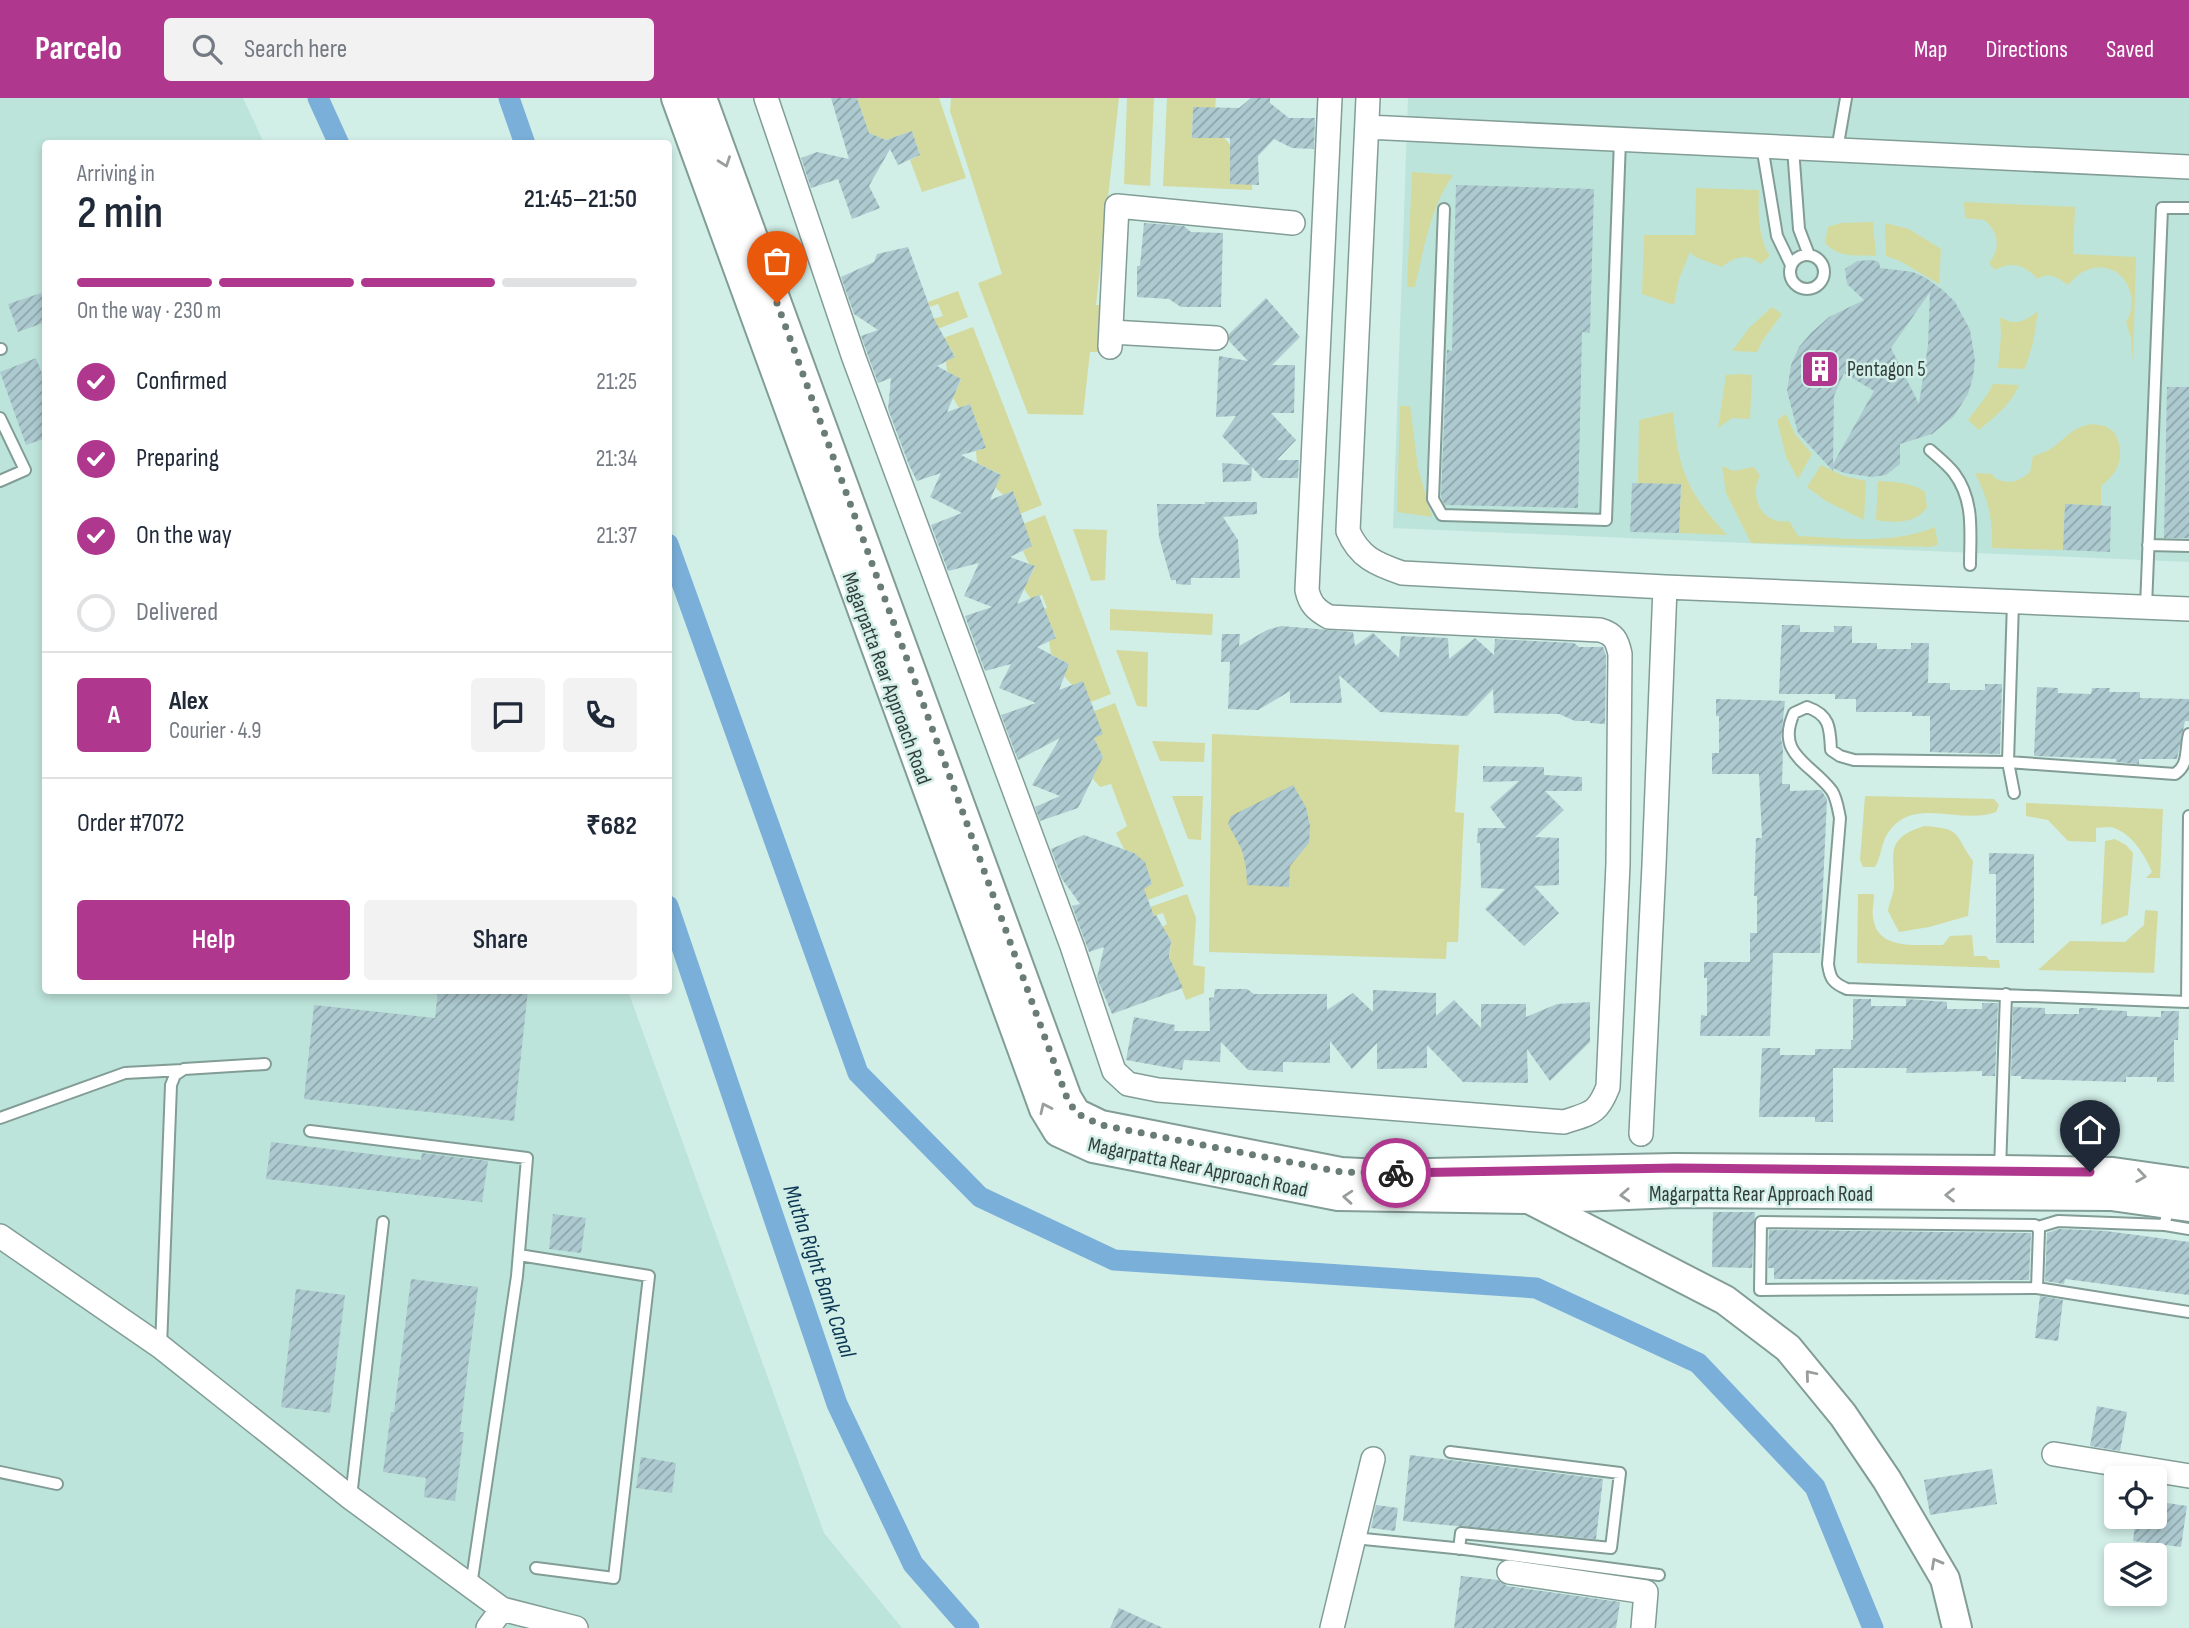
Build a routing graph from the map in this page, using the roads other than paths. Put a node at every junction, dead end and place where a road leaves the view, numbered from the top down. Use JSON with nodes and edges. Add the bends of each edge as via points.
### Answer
{"nodes":[{"id":1,"x":676,"y":98,"type":"edge"},
{"id":2,"x":702,"y":98,"type":"edge"},
{"id":3,"x":766,"y":98,"type":"edge"},
{"id":4,"x":1331,"y":98,"type":"edge"},
{"id":5,"x":1368,"y":98,"type":"edge"},
{"id":6,"x":1846,"y":98,"type":"edge"},
{"id":7,"x":1367,"y":127,"type":"junction"},
{"id":8,"x":1620,"y":140,"type":"junction"},
{"id":9,"x":1762,"y":146,"type":"junction"},
{"id":10,"x":1793,"y":148,"type":"junction"},
{"id":11,"x":1837,"y":150,"type":"junction"},
{"id":12,"x":2189,"y":167,"type":"edge"},
{"id":13,"x":2189,"y":208,"type":"edge"},
{"id":14,"x":1444,"y":209,"type":"dead end"},
{"id":15,"x":1293,"y":223,"type":"dead end"},
{"id":16,"x":1324,"y":235,"type":"junction"},
{"id":17,"x":1362,"y":237,"type":"junction"},
{"id":18,"x":1809,"y":255,"type":"junction"},
{"id":19,"x":1791,"y":265,"type":"junction"},
{"id":20,"x":1216,"y":338,"type":"dead end"},
{"id":21,"x":0,"y":418,"type":"edge"},
{"id":22,"x":1930,"y":450,"type":"dead end"},
{"id":23,"x":0,"y":481,"type":"edge"},
{"id":24,"x":2148,"y":545,"type":"junction"},
{"id":25,"x":2189,"y":546,"type":"edge"},
{"id":26,"x":1970,"y":565,"type":"dead end"},
{"id":27,"x":1664,"y":587,"type":"junction"},
{"id":28,"x":2013,"y":602,"type":"junction"},
{"id":29,"x":2146,"y":607,"type":"junction"},
{"id":30,"x":2189,"y":609,"type":"edge"},
{"id":31,"x":2189,"y":734,"type":"edge"},
{"id":32,"x":2008,"y":762,"type":"junction"},
{"id":33,"x":2014,"y":793,"type":"dead end"},
{"id":34,"x":2189,"y":816,"type":"edge"},
{"id":35,"x":1618,"y":864,"type":"junction"},
{"id":36,"x":1654,"y":865,"type":"junction"},
{"id":37,"x":2006,"y":994,"type":"junction"},
{"id":38,"x":265,"y":1064,"type":"dead end"},
{"id":39,"x":184,"y":1069,"type":"junction"},
{"id":40,"x":0,"y":1118,"type":"edge"},
{"id":41,"x":310,"y":1131,"type":"dead end"},
{"id":42,"x":1640,"y":1134,"type":"dead end"},
{"id":43,"x":1500,"y":1172,"type":"junction"},
{"id":44,"x":2000,"y":1183,"type":"junction"},
{"id":45,"x":2189,"y":1183,"type":"edge"},
{"id":46,"x":1529,"y":1199,"type":"junction"},
{"id":47,"x":2174,"y":1212,"type":"edge"},
{"id":48,"x":383,"y":1222,"type":"dead end"},
{"id":49,"x":2038,"y":1227,"type":"junction"},
{"id":50,"x":2189,"y":1229,"type":"edge"},
{"id":51,"x":0,"y":1236,"type":"edge"},
{"id":52,"x":519,"y":1255,"type":"junction"},
{"id":53,"x":2037,"y":1288,"type":"junction"},
{"id":54,"x":2189,"y":1312,"type":"edge"},
{"id":55,"x":161,"y":1347,"type":"junction"},
{"id":56,"x":1450,"y":1452,"type":"dead end"},
{"id":57,"x":2054,"y":1454,"type":"dead end"},
{"id":58,"x":1373,"y":1459,"type":"dead end"},
{"id":59,"x":0,"y":1472,"type":"edge"},
{"id":60,"x":2189,"y":1476,"type":"edge"},
{"id":61,"x":57,"y":1484,"type":"dead end"},
{"id":62,"x":351,"y":1498,"type":"junction"},
{"id":63,"x":1354,"y":1538,"type":"junction"},
{"id":64,"x":1459,"y":1549,"type":"junction"},
{"id":65,"x":536,"y":1568,"type":"dead end"},
{"id":66,"x":1509,"y":1572,"type":"dead end"},
{"id":67,"x":1659,"y":1575,"type":"dead end"},
{"id":68,"x":471,"y":1586,"type":"junction"},
{"id":69,"x":502,"y":1609,"type":"junction"},
{"id":70,"x":488,"y":1628,"type":"edge"},
{"id":71,"x":576,"y":1628,"type":"edge"},
{"id":72,"x":1333,"y":1628,"type":"edge"},
{"id":73,"x":1643,"y":1628,"type":"edge"},
{"id":74,"x":1956,"y":1628,"type":"edge"}],
"edges":[{"from":46,"to":1,"type":"street","name":"Magarpatta Rear Approach Road","one_way":true,"via":[[1338,1196],[1093,1148],[1058,1132],[1044,1109]]},
{"from":2,"to":43,"type":"street","name":"Magarpatta Rear Approach Road","one_way":true,"via":[[1076,1113],[1101,1125],[1341,1172]]},
{"from":3,"to":35,"type":"street","via":[[854,358],[1114,1071],[1128,1084],[1274,1101],[1564,1122],[1588,1114],[1600,1107],[1608,1087]]},
{"from":4,"to":16,"type":"street"},
{"from":5,"to":7,"type":"street"},
{"from":6,"to":11,"type":"lane"},
{"from":7,"to":8,"type":"street"},
{"from":7,"to":17,"type":"street"},
{"from":8,"to":9,"type":"street"},
{"from":8,"to":14,"type":"lane","via":[[1605,520],[1441,515],[1433,499]]},
{"from":9,"to":10,"type":"street"},
{"from":9,"to":19,"type":"lane","via":[[1777,236]]},
{"from":10,"to":11,"type":"street"},
{"from":10,"to":18,"type":"lane","via":[[1799,229]]},
{"from":11,"to":12,"type":"street"},
{"from":13,"to":24,"type":"lane","via":[[2162,208]]},
{"from":15,"to":20,"type":"street","via":[[1117,205],[1110,340]]},
{"from":16,"to":17,"type":"street"},
{"from":16,"to":35,"type":"street","via":[[1310,602],[1329,617],[1611,634],[1620,654]]},
{"from":17,"to":27,"type":"street","via":[[1348,531],[1355,547],[1376,564],[1402,573]]},
{"from":18,"to":19,"type":"lane","via":[[1798,257]]},
{"from":18,"to":19,"type":"lane","via":[[1822,264],[1818,285],[1797,285]]},
{"from":21,"to":23,"type":"lane","via":[[24,470]]},
{"from":22,"to":26,"type":"lane","via":[[1954,474],[1967,498],[1972,523]]},
{"from":24,"to":25,"type":"lane"},
{"from":24,"to":29,"type":"lane"},
{"from":27,"to":28,"type":"street"},
{"from":27,"to":36,"type":"street"},
{"from":28,"to":29,"type":"street"},
{"from":28,"to":32,"type":"lane"},
{"from":29,"to":30,"type":"street"},
{"from":31,"to":32,"type":"lane","via":[[2187,764],[2175,774]]},
{"from":32,"to":33,"type":"lane"},
{"from":32,"to":37,"type":"lane","via":[[1854,760],[1831,750],[1830,732],[1819,711],[1807,707],[1794,713],[1790,723],[1792,752],[1832,792],[1840,818],[1830,978],[1847,989]]},
{"from":34,"to":37,"type":"lane","via":[[2187,1002]]},
{"from":35,"to":36,"type":"street"},
{"from":36,"to":42,"type":"street"},
{"from":37,"to":44,"type":"lane"},
{"from":38,"to":39,"type":"lane"},
{"from":39,"to":40,"type":"lane","via":[[125,1073]]},
{"from":39,"to":55,"type":"lane","via":[[171,1085]]},
{"from":41,"to":52,"type":"lane","via":[[527,1158]]},
{"from":43,"to":44,"type":"street","name":"Magarpatta Rear Approach Road","via":[[1675,1168]]},
{"from":43,"to":46,"type":"street"},
{"from":44,"to":45,"type":"street","name":"Magarpatta Rear Approach Road","one_way":true,"via":[[2113,1172]]},
{"from":44,"to":46,"type":"street","name":"Magarpatta Rear Approach Road","one_way":true},
{"from":44,"to":47,"type":"street","name":"Magarpatta Rear Approach Road","via":[[2111,1196]]},
{"from":74,"to":46,"type":"street","one_way":true,"via":[[1945,1579],[1888,1480],[1788,1348],[1726,1300]]},
{"from":47,"to":49,"type":"lane","via":[[2058,1221]]},
{"from":47,"to":50,"type":"lane"},
{"from":48,"to":62,"type":"lane"},
{"from":49,"to":53,"type":"lane"},
{"from":49,"to":53,"type":"lane","via":[[1761,1222],[1760,1290]]},
{"from":51,"to":55,"type":"street"},
{"from":52,"to":65,"type":"lane","via":[[649,1276],[614,1578]]},
{"from":52,"to":68,"type":"lane"},
{"from":53,"to":54,"type":"lane"},
{"from":55,"to":62,"type":"street"},
{"from":56,"to":64,"type":"lane","via":[[1620,1473],[1611,1548],[1461,1533]]},
{"from":57,"to":60,"type":"street"},
{"from":58,"to":63,"type":"street"},
{"from":59,"to":61,"type":"lane"},
{"from":62,"to":68,"type":"street"},
{"from":63,"to":64,"type":"lane"},
{"from":63,"to":72,"type":"street"},
{"from":64,"to":67,"type":"lane"},
{"from":66,"to":73,"type":"street","via":[[1646,1592]]},
{"from":68,"to":69,"type":"street"},
{"from":69,"to":70,"type":"street"},
{"from":69,"to":71,"type":"street"}]}
